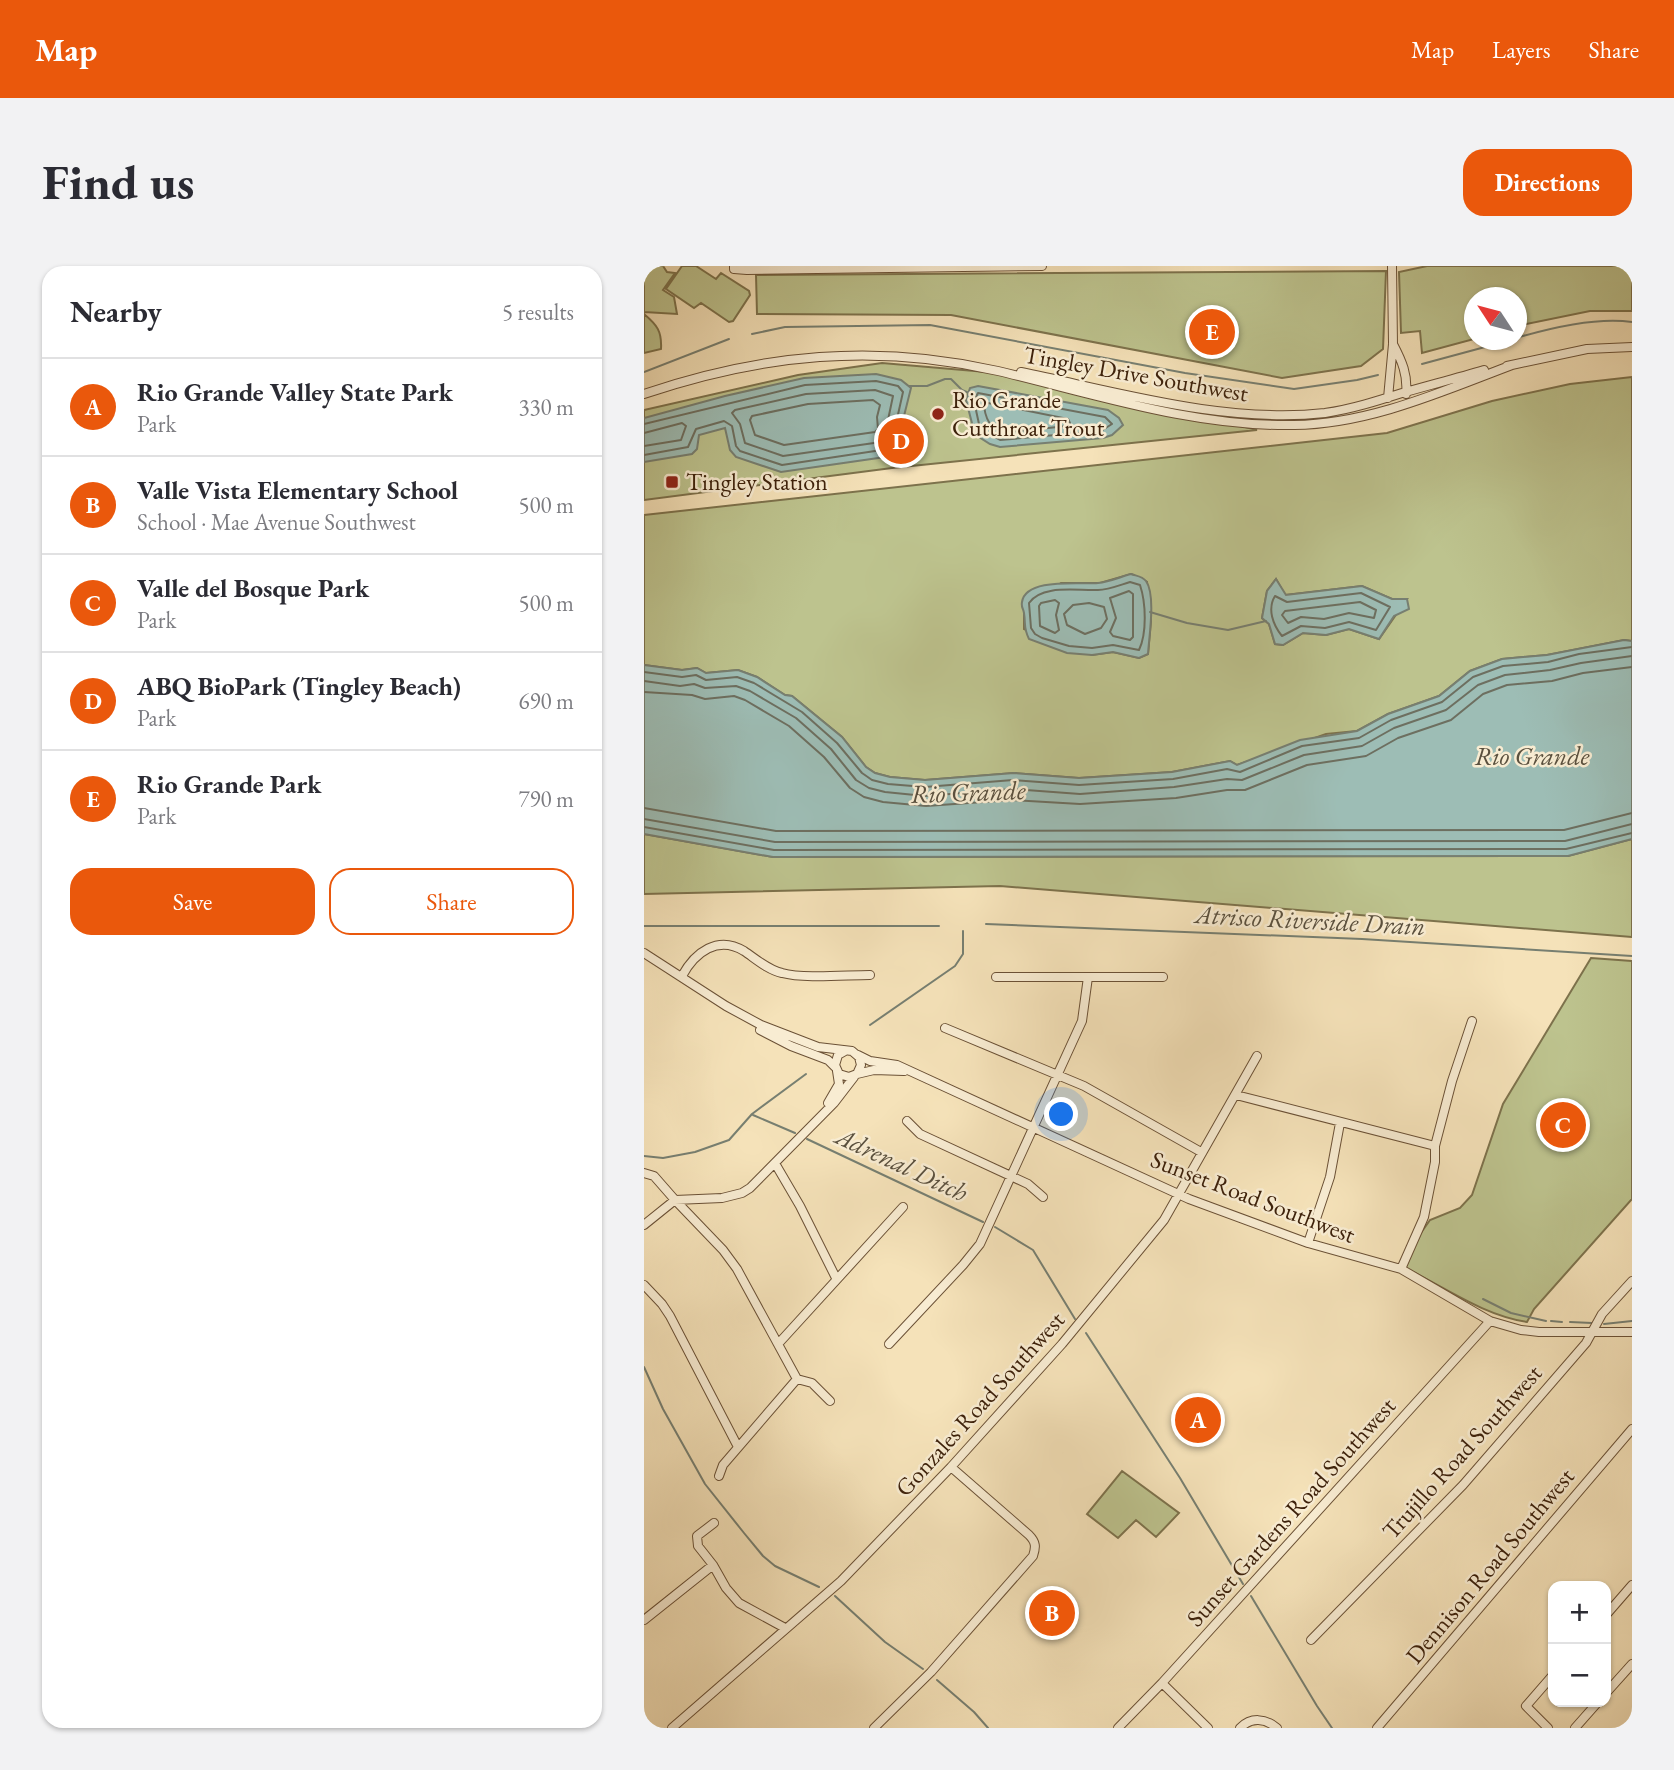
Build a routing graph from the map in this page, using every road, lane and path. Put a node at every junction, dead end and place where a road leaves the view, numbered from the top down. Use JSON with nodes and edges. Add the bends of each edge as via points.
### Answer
{"nodes":[{"id":1,"x":956,"y":266,"type":"edge"},
{"id":2,"x":1042,"y":266,"type":"edge"},
{"id":3,"x":1392,"y":266,"type":"edge"},
{"id":4,"x":734,"y":268,"type":"edge"},
{"id":5,"x":747,"y":268,"type":"edge"},
{"id":6,"x":1393,"y":344,"type":"junction"},
{"id":7,"x":1632,"y":347,"type":"edge"},
{"id":8,"x":1512,"y":365,"type":"junction"},
{"id":9,"x":999,"y":371,"type":"junction"},
{"id":10,"x":1406,"y":392,"type":"junction"},
{"id":11,"x":644,"y":394,"type":"edge"},
{"id":12,"x":1388,"y":398,"type":"junction"},
{"id":13,"x":1404,"y":404,"type":"junction"},
{"id":14,"x":644,"y":953,"type":"edge"},
{"id":15,"x":870,"y":975,"type":"dead end"},
{"id":16,"x":682,"y":976,"type":"junction"},
{"id":17,"x":996,"y":977,"type":"dead end"},
{"id":18,"x":1088,"y":977,"type":"junction"},
{"id":19,"x":1163,"y":977,"type":"dead end"},
{"id":20,"x":726,"y":1006,"type":"junction"},
{"id":21,"x":1472,"y":1021,"type":"dead end"},
{"id":22,"x":945,"y":1028,"type":"dead end"},
{"id":23,"x":845,"y":1051,"type":"junction"},
{"id":24,"x":858,"y":1055,"type":"junction"},
{"id":25,"x":1257,"y":1056,"type":"dead end"},
{"id":26,"x":836,"y":1069,"type":"junction"},
{"id":27,"x":907,"y":1071,"type":"junction"},
{"id":28,"x":856,"y":1074,"type":"junction"},
{"id":29,"x":1057,"y":1074,"type":"junction"},
{"id":30,"x":1236,"y":1095,"type":"junction"},
{"id":31,"x":907,"y":1121,"type":"dead end"},
{"id":32,"x":815,"y":1122,"type":"junction"},
{"id":33,"x":1340,"y":1123,"type":"junction"},
{"id":34,"x":1033,"y":1127,"type":"junction"},
{"id":35,"x":1435,"y":1146,"type":"junction"},
{"id":36,"x":1201,"y":1153,"type":"junction"},
{"id":37,"x":776,"y":1165,"type":"junction"},
{"id":38,"x":644,"y":1173,"type":"edge"},
{"id":39,"x":1012,"y":1175,"type":"junction"},
{"id":40,"x":1177,"y":1193,"type":"junction"},
{"id":41,"x":1043,"y":1198,"type":"dead end"},
{"id":42,"x":675,"y":1200,"type":"junction"},
{"id":43,"x":903,"y":1207,"type":"dead end"},
{"id":44,"x":644,"y":1225,"type":"edge"},
{"id":45,"x":1308,"y":1243,"type":"junction"},
{"id":46,"x":1401,"y":1269,"type":"junction"},
{"id":47,"x":836,"y":1278,"type":"junction"},
{"id":48,"x":1632,"y":1281,"type":"edge"},
{"id":49,"x":644,"y":1285,"type":"edge"},
{"id":50,"x":1490,"y":1321,"type":"junction"},
{"id":51,"x":1592,"y":1332,"type":"junction"},
{"id":52,"x":1632,"y":1332,"type":"edge"},
{"id":53,"x":778,"y":1344,"type":"junction"},
{"id":54,"x":889,"y":1344,"type":"dead end"},
{"id":55,"x":797,"y":1379,"type":"junction"},
{"id":56,"x":830,"y":1401,"type":"dead end"},
{"id":57,"x":1632,"y":1429,"type":"edge"},
{"id":58,"x":738,"y":1447,"type":"junction"},
{"id":59,"x":951,"y":1467,"type":"junction"},
{"id":60,"x":719,"y":1476,"type":"dead end"},
{"id":61,"x":715,"y":1523,"type":"dead end"},
{"id":62,"x":713,"y":1565,"type":"junction"},
{"id":63,"x":1632,"y":1585,"type":"edge"},
{"id":64,"x":1611,"y":1609,"type":"edge"},
{"id":65,"x":644,"y":1620,"type":"edge"},
{"id":66,"x":785,"y":1629,"type":"junction"},
{"id":67,"x":1311,"y":1640,"type":"dead end"},
{"id":68,"x":1632,"y":1664,"type":"edge"},
{"id":69,"x":1548,"y":1681,"type":"edge"},
{"id":70,"x":1162,"y":1683,"type":"junction"},
{"id":71,"x":1611,"y":1687,"type":"edge"},
{"id":72,"x":1594,"y":1707,"type":"edge"},
{"id":73,"x":672,"y":1728,"type":"edge"},
{"id":74,"x":874,"y":1728,"type":"edge"},
{"id":75,"x":1118,"y":1728,"type":"edge"},
{"id":76,"x":1208,"y":1728,"type":"edge"},
{"id":77,"x":1240,"y":1728,"type":"edge"},
{"id":78,"x":1277,"y":1728,"type":"edge"},
{"id":79,"x":1377,"y":1728,"type":"edge"},
{"id":80,"x":1548,"y":1728,"type":"edge"},
{"id":81,"x":1575,"y":1728,"type":"edge"}],
"edges":[{"from":1,"to":2,"type":"street"},
{"from":1,"to":5,"type":"street"},
{"from":3,"to":6,"type":"street"},
{"from":4,"to":5,"type":"street"},
{"from":6,"to":10,"type":"street","via":[[1407,379]]},
{"from":6,"to":12,"type":"street"},
{"from":7,"to":8,"type":"street","name":"Tingley Drive Southwest","via":[[1587,349]]},
{"from":8,"to":10,"type":"street","name":"Tingley Drive Southwest"},
{"from":8,"to":13,"type":"street","name":"Tingley Drive Southwest"},
{"from":9,"to":11,"type":"street","name":"Tingley Drive Southwest","via":[[901,356],[810,356],[722,370]]},
{"from":9,"to":12,"type":"street","name":"Tingley Drive Southwest","via":[[1257,415],[1328,412]]},
{"from":9,"to":13,"type":"street","name":"Tingley Drive Southwest","via":[[1151,408],[1257,425],[1328,422]]},
{"from":10,"to":12,"type":"street","name":"Tingley Drive Southwest"},
{"from":10,"to":13,"type":"street"},
{"from":14,"to":16,"type":"street"},
{"from":15,"to":16,"type":"street","via":[[785,974],[724,944],[698,953]]},
{"from":16,"to":20,"type":"street"},
{"from":17,"to":18,"type":"street"},
{"from":18,"to":19,"type":"street"},
{"from":18,"to":29,"type":"street","via":[[1082,1021]]},
{"from":20,"to":23,"type":"street","via":[[780,1034]]},
{"from":20,"to":26,"type":"street","via":[[763,1032],[828,1060]]},
{"from":21,"to":35,"type":"street"},
{"from":22,"to":29,"type":"street"},
{"from":23,"to":24,"type":"street"},
{"from":23,"to":26,"type":"street","via":[[837,1057]]},
{"from":24,"to":27,"type":"street","name":"Sunset Road Southwest"},
{"from":24,"to":28,"type":"street","via":[[861,1065]]},
{"from":25,"to":30,"type":"street","name":"Gonzales Road Southwest"},
{"from":26,"to":28,"type":"street","via":[[845,1077]]},
{"from":26,"to":32,"type":"street","via":[[836,1092]]},
{"from":27,"to":28,"type":"street","name":"Sunset Road Southwest"},
{"from":27,"to":34,"type":"street","name":"Sunset Road Southwest"},
{"from":28,"to":32,"type":"street"},
{"from":29,"to":34,"type":"street"},
{"from":29,"to":36,"type":"street"},
{"from":30,"to":33,"type":"street"},
{"from":30,"to":36,"type":"street","name":"Gonzales Road Southwest"},
{"from":31,"to":39,"type":"street","via":[[920,1134]]},
{"from":32,"to":37,"type":"street"},
{"from":33,"to":35,"type":"street"},
{"from":33,"to":45,"type":"street","via":[[1330,1177]]},
{"from":34,"to":39,"type":"street"},
{"from":34,"to":40,"type":"street","name":"Sunset Road Southwest"},
{"from":35,"to":46,"type":"street","via":[[1424,1217]]},
{"from":36,"to":40,"type":"street","name":"Gonzales Road Southwest"},
{"from":37,"to":42,"type":"street","via":[[742,1193]]},
{"from":37,"to":47,"type":"street"},
{"from":38,"to":42,"type":"street","via":[[654,1176]]},
{"from":39,"to":41,"type":"street","via":[[1033,1186]]},
{"from":39,"to":54,"type":"street","via":[[973,1254]]},
{"from":40,"to":45,"type":"street","name":"Sunset Road Southwest"},
{"from":40,"to":59,"type":"street","name":"Gonzales Road Southwest","via":[[1164,1220],[1089,1313]]},
{"from":42,"to":44,"type":"street"},
{"from":42,"to":53,"type":"street","via":[[730,1259]]},
{"from":43,"to":47,"type":"street"},
{"from":45,"to":46,"type":"street","name":"Sunset Road Southwest"},
{"from":46,"to":50,"type":"street","name":"Sunset Road Southwest"},
{"from":47,"to":53,"type":"street"},
{"from":48,"to":51,"type":"street","name":"Trujillo Road Southwest"},
{"from":49,"to":58,"type":"street","via":[[662,1304]]},
{"from":50,"to":51,"type":"street","name":"Sunset Road Southwest","via":[[1539,1332]]},
{"from":50,"to":70,"type":"street","name":"Sunset Gardens Road Southwest"},
{"from":51,"to":52,"type":"street","name":"Sunset Road Southwest"},
{"from":51,"to":67,"type":"street","name":"Trujillo Road Southwest","via":[[1463,1485]]},
{"from":53,"to":55,"type":"street"},
{"from":55,"to":56,"type":"street","via":[[813,1383]]},
{"from":55,"to":58,"type":"street"},
{"from":57,"to":79,"type":"street","name":"Dennison Road Southwest"},
{"from":58,"to":60,"type":"street"},
{"from":59,"to":66,"type":"street","name":"Gonzales Road Southwest","via":[[841,1581]]},
{"from":59,"to":74,"type":"street","via":[[1029,1535],[1035,1544],[1033,1556],[931,1672]]},
{"from":61,"to":62,"type":"street","via":[[697,1536],[698,1546]]},
{"from":62,"to":65,"type":"street"},
{"from":62,"to":66,"type":"street","via":[[739,1603]]},
{"from":63,"to":64,"type":"street"},
{"from":66,"to":73,"type":"street","name":"Gonzales Road Southwest"},
{"from":68,"to":71,"type":"street"},
{"from":69,"to":80,"type":"street","via":[[1526,1706]]},
{"from":70,"to":75,"type":"street","name":"Sunset Gardens Road Southwest"},
{"from":70,"to":76,"type":"street"},
{"from":72,"to":81,"type":"street"},
{"from":77,"to":78,"type":"street","via":[[1251,1720],[1266,1720]]}]}
